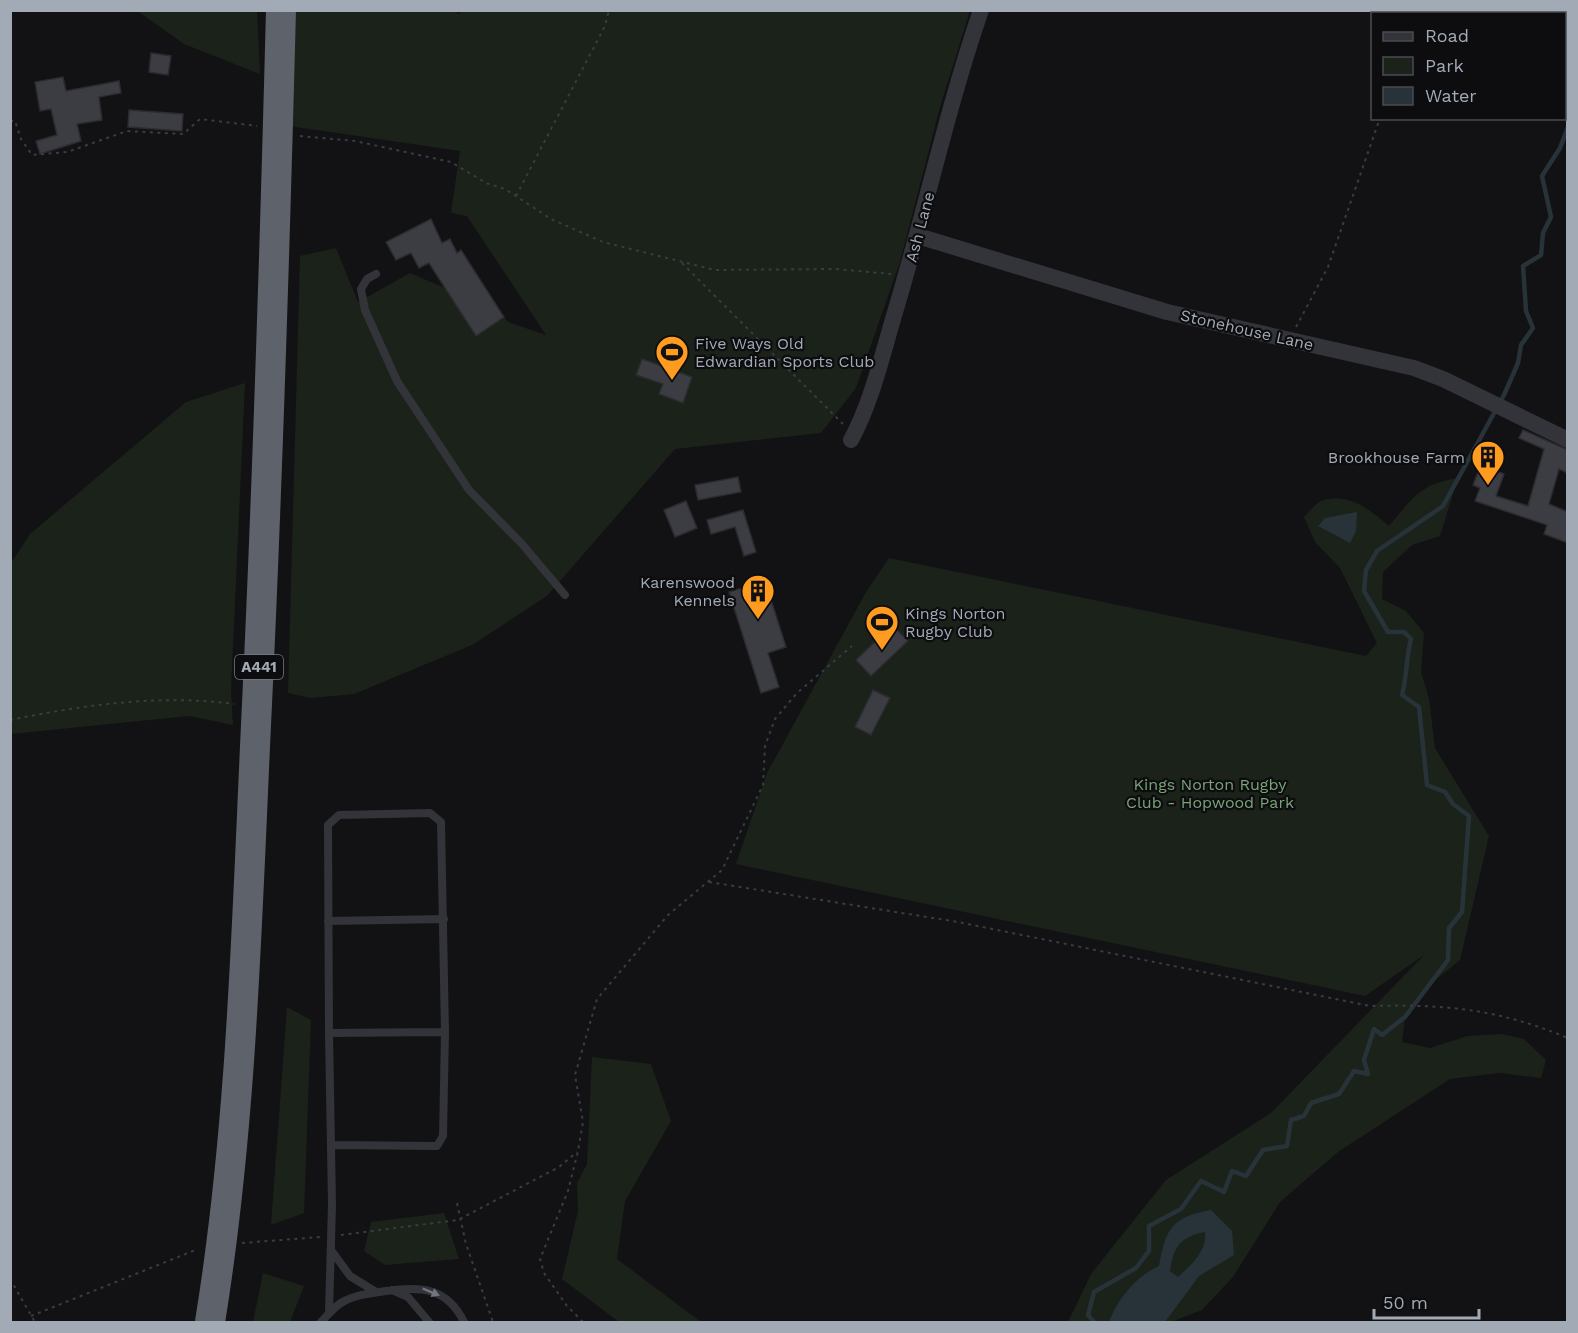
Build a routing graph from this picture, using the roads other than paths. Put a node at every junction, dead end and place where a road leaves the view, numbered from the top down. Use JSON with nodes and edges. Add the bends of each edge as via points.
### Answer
{"nodes":[{"id":1,"x":281,"y":10,"type":"edge"},
{"id":2,"x":981,"y":10,"type":"edge"},
{"id":3,"x":918,"y":236,"type":"junction"},
{"id":4,"x":376,"y":274,"type":"dead end"},
{"id":5,"x":851,"y":440,"type":"road end"},
{"id":6,"x":1568,"y":440,"type":"edge"},
{"id":7,"x":565,"y":595,"type":"dead end"},
{"id":8,"x":444,"y":919,"type":"junction"},
{"id":9,"x":328,"y":921,"type":"junction"},
{"id":10,"x":445,"y":1032,"type":"junction"},
{"id":11,"x":329,"y":1033,"type":"junction"},
{"id":12,"x":331,"y":1145,"type":"junction"},
{"id":13,"x":331,"y":1250,"type":"junction"},
{"id":14,"x":392,"y":1290,"type":"junction"},
{"id":15,"x":376,"y":1292,"type":"junction"},
{"id":16,"x":329,"y":1313,"type":"junction"},
{"id":17,"x":210,"y":1323,"type":"edge"},
{"id":18,"x":321,"y":1323,"type":"edge"},
{"id":19,"x":429,"y":1323,"type":"edge"},
{"id":20,"x":464,"y":1323,"type":"edge"}],
"edges":[{"from":1,"to":17,"type":"highway","number":"A441","via":[[267,510],[233,1244]]},
{"from":2,"to":3,"type":"street","name":"Ash Lane"},
{"from":3,"to":5,"type":"street","name":"Ash Lane","via":[[873,385]]},
{"from":3,"to":6,"type":"street","name":"Stonehouse Lane","via":[[1167,312],[1414,368]]},
{"from":4,"to":7,"type":"lane","via":[[361,289],[365,310],[397,381],[469,490]]},
{"from":8,"to":9,"type":"lane"},
{"from":8,"to":9,"type":"lane","via":[[441,822],[430,813],[339,815],[328,825]]},
{"from":8,"to":10,"type":"lane"},
{"from":9,"to":11,"type":"lane"},
{"from":10,"to":11,"type":"lane"},
{"from":10,"to":12,"type":"lane","via":[[443,1136],[437,1146]]},
{"from":11,"to":12,"type":"lane"},
{"from":12,"to":13,"type":"lane"},
{"from":13,"to":15,"type":"lane","via":[[350,1276]]},
{"from":13,"to":16,"type":"lane"},
{"from":14,"to":15,"type":"lane"},
{"from":14,"to":19,"type":"lane","via":[[408,1297]]},
{"from":14,"to":20,"type":"lane","one_way":true,"via":[[420,1287],[432,1291],[459,1312]]},
{"from":15,"to":16,"type":"lane","via":[[354,1297]]},
{"from":16,"to":18,"type":"lane"}]}
